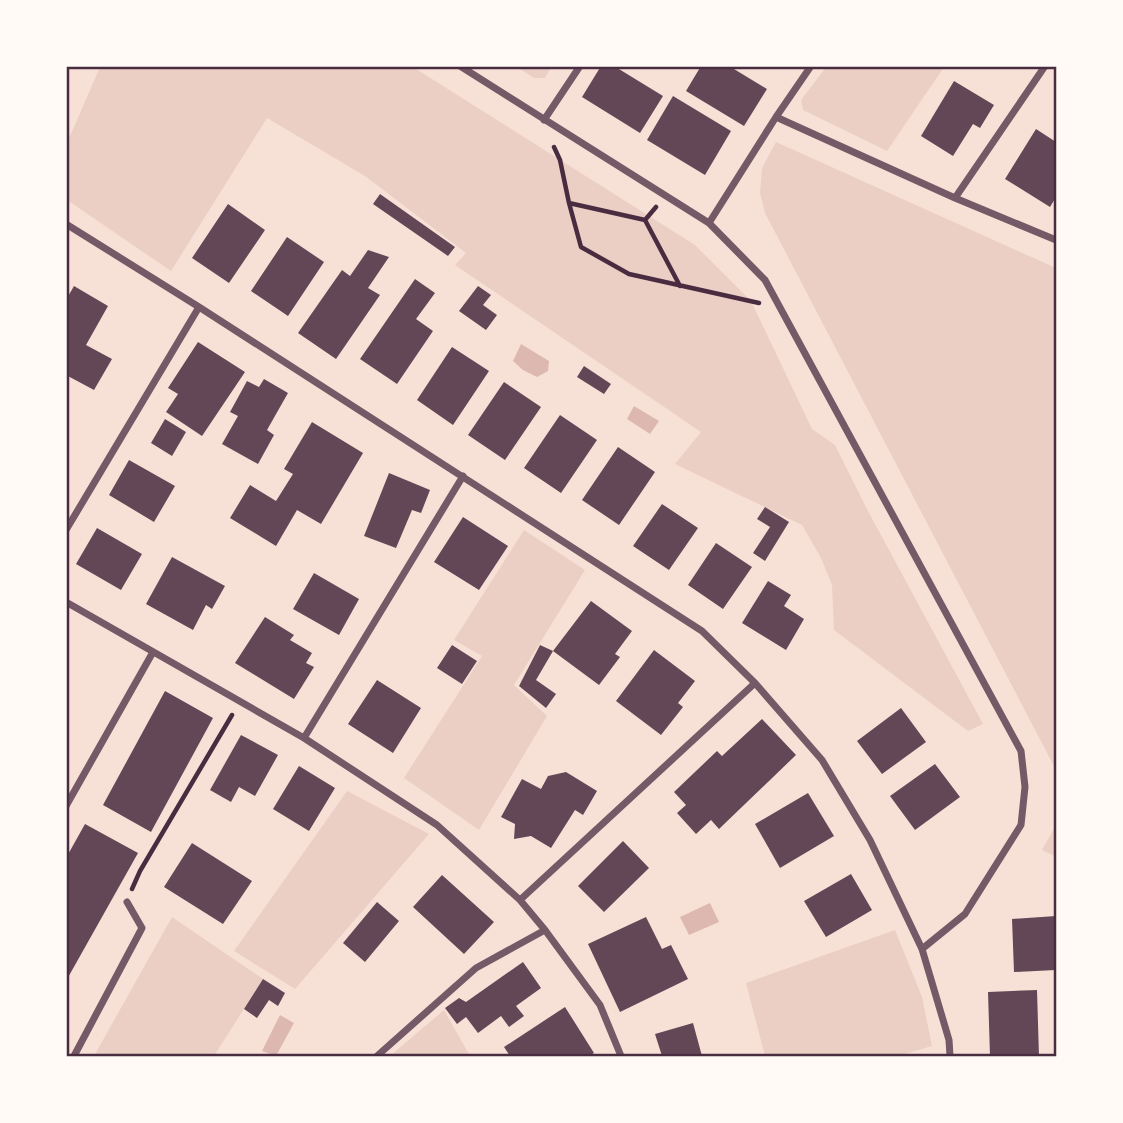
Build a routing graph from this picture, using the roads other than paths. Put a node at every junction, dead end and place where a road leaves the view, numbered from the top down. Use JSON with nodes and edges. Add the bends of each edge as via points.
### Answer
{"nodes":[{"id":1,"x":460,"y":66,"type":"edge"},
{"id":2,"x":580,"y":66,"type":"edge"},
{"id":3,"x":811,"y":66,"type":"edge"},
{"id":4,"x":1045,"y":66,"type":"edge"},
{"id":5,"x":776,"y":117,"type":"junction"},
{"id":6,"x":544,"y":120,"type":"junction"},
{"id":7,"x":955,"y":198,"type":"junction"},
{"id":8,"x":709,"y":223,"type":"junction"},
{"id":9,"x":66,"y":224,"type":"edge"},
{"id":10,"x":1056,"y":240,"type":"edge"},
{"id":11,"x":200,"y":307,"type":"junction"},
{"id":12,"x":463,"y":476,"type":"junction"},
{"id":13,"x":66,"y":530,"type":"edge"},
{"id":14,"x":66,"y":602,"type":"edge"},
{"id":15,"x":153,"y":652,"type":"junction"},
{"id":16,"x":755,"y":683,"type":"junction"},
{"id":17,"x":304,"y":738,"type":"junction"},
{"id":18,"x":66,"y":806,"type":"edge"},
{"id":19,"x":520,"y":900,"type":"junction"},
{"id":20,"x":127,"y":902,"type":"dead end"},
{"id":21,"x":545,"y":930,"type":"junction"},
{"id":22,"x":922,"y":949,"type":"junction"},
{"id":23,"x":74,"y":1056,"type":"edge"},
{"id":24,"x":377,"y":1056,"type":"edge"},
{"id":25,"x":621,"y":1056,"type":"edge"},
{"id":26,"x":950,"y":1056,"type":"edge"}],
"edges":[{"from":1,"to":6,"type":"street"},
{"from":2,"to":6,"type":"street"},
{"from":3,"to":5,"type":"street"},
{"from":4,"to":7,"type":"street"},
{"from":5,"to":7,"type":"street"},
{"from":5,"to":8,"type":"street"},
{"from":6,"to":8,"type":"street"},
{"from":7,"to":10,"type":"street"},
{"from":8,"to":22,"type":"street","via":[[765,280],[1021,751],[1025,787],[1021,825],[965,914]]},
{"from":9,"to":11,"type":"street"},
{"from":11,"to":12,"type":"street"},
{"from":11,"to":13,"type":"street"},
{"from":12,"to":16,"type":"street","via":[[702,631]]},
{"from":12,"to":17,"type":"street"},
{"from":14,"to":15,"type":"street"},
{"from":15,"to":17,"type":"street"},
{"from":15,"to":18,"type":"street"},
{"from":16,"to":19,"type":"street"},
{"from":16,"to":22,"type":"street","via":[[822,760],[870,840]]},
{"from":17,"to":19,"type":"street","via":[[437,825]]},
{"from":19,"to":21,"type":"street"},
{"from":20,"to":23,"type":"street","via":[[142,928]]},
{"from":21,"to":24,"type":"street","via":[[476,968]]},
{"from":21,"to":25,"type":"street","via":[[600,1005]]},
{"from":22,"to":26,"type":"street"}]}
